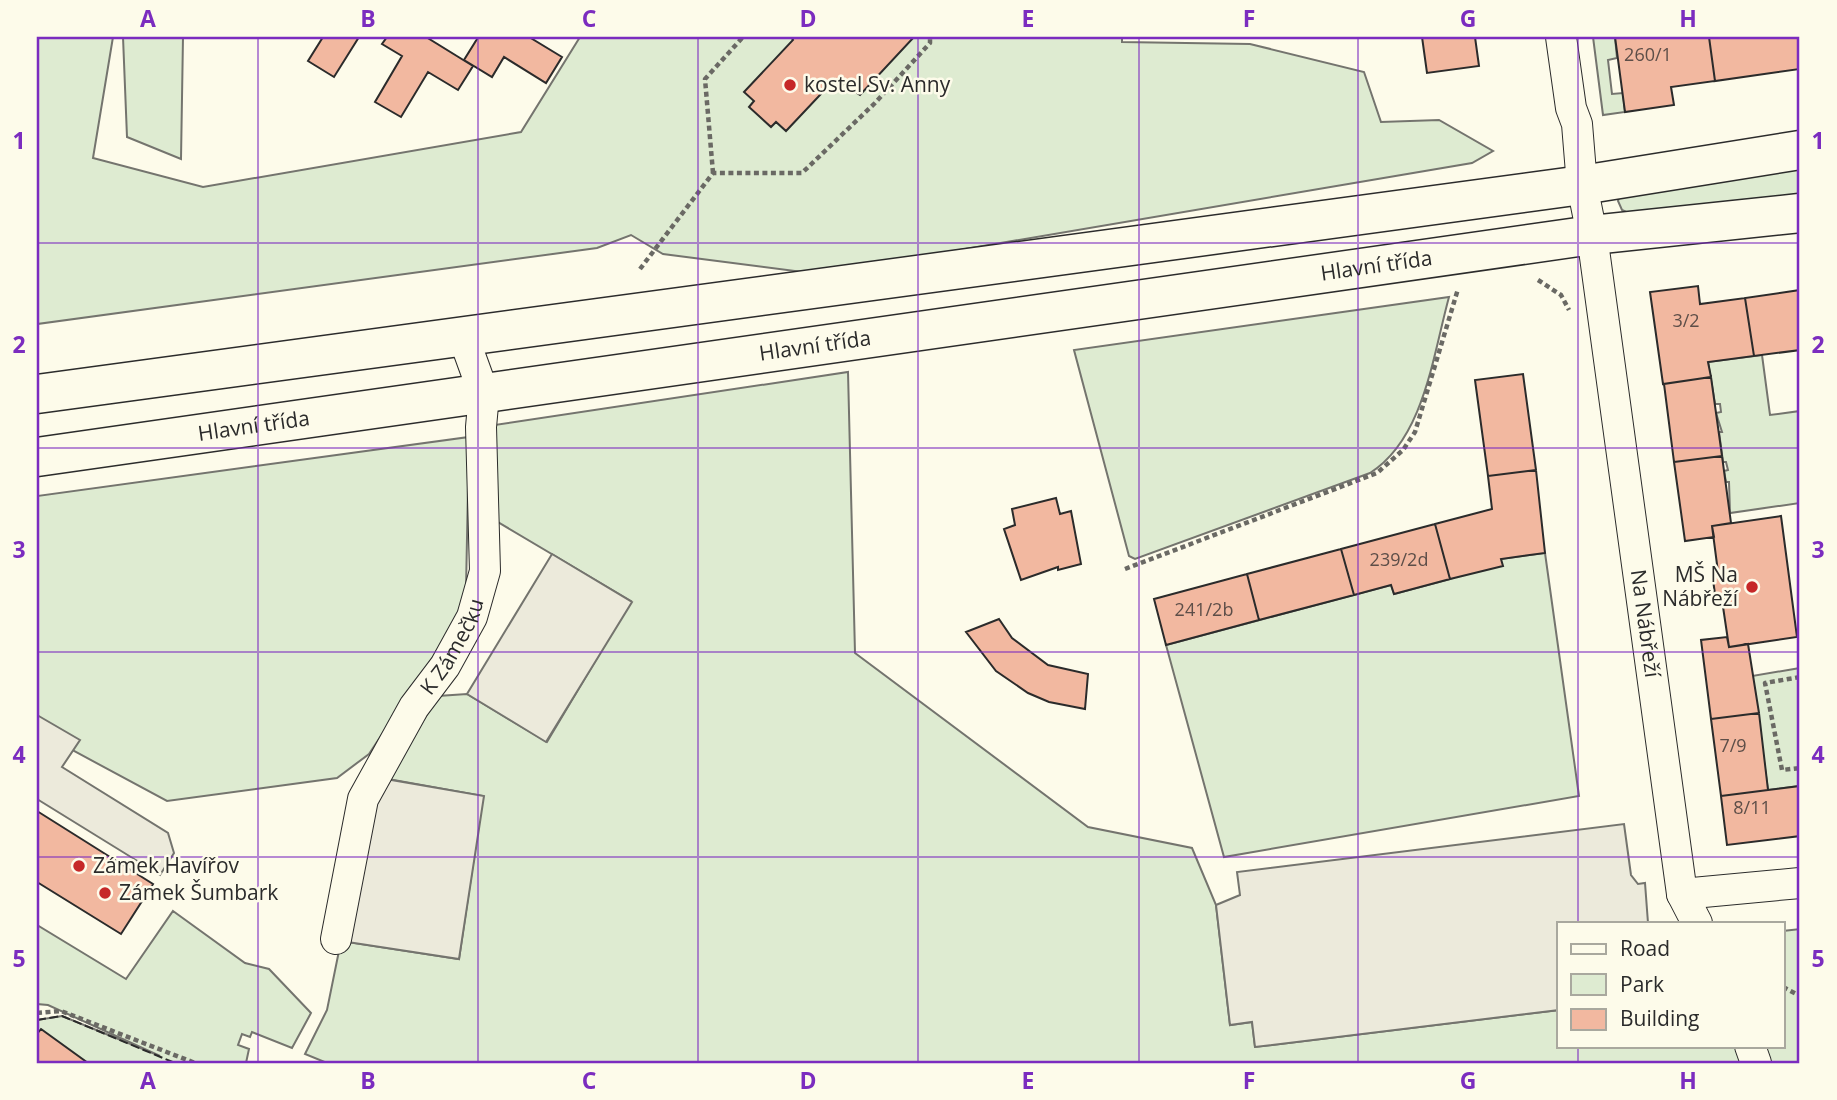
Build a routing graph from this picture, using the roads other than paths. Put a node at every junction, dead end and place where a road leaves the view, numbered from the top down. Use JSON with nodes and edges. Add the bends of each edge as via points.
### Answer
{"nodes":[{"id":1,"x":1561,"y":37,"type":"edge"},
{"id":2,"x":1800,"y":150,"type":"edge"},
{"id":3,"x":1582,"y":185,"type":"junction"},
{"id":4,"x":1800,"y":213,"type":"edge"},
{"id":5,"x":1592,"y":235,"type":"junction"},
{"id":6,"x":463,"y":336,"type":"junction"},
{"id":7,"x":37,"y":394,"type":"edge"},
{"id":8,"x":484,"y":394,"type":"junction"},
{"id":9,"x":37,"y":457,"type":"edge"},
{"id":10,"x":1800,"y":883,"type":"edge"},
{"id":11,"x":1682,"y":894,"type":"junction"},
{"id":12,"x":1696,"y":922,"type":"edge"},
{"id":13,"x":336,"y":939,"type":"dead end"}],
"edges":[{"from":1,"to":3,"type":"street","via":[[1577,124]]},
{"from":2,"to":3,"type":"main road"},
{"from":3,"to":5,"type":"street"},
{"from":3,"to":6,"type":"main road"},
{"from":4,"to":5,"type":"main road","name":"Hlavní třída"},
{"from":5,"to":8,"type":"main road","name":"Hlavní třída"},
{"from":5,"to":11,"type":"street","name":"Na Nábřeží"},
{"from":6,"to":7,"type":"main road"},
{"from":6,"to":8,"type":"street","name":"K Zámečku"},
{"from":8,"to":9,"type":"main road","name":"Hlavní třída"},
{"from":8,"to":13,"type":"street","name":"K Zámečku","via":[[485,571],[472,617],[445,666],[414,707],[363,799]]},
{"from":10,"to":11,"type":"street"},
{"from":11,"to":12,"type":"street","name":"Na Nábřeží"}]}
